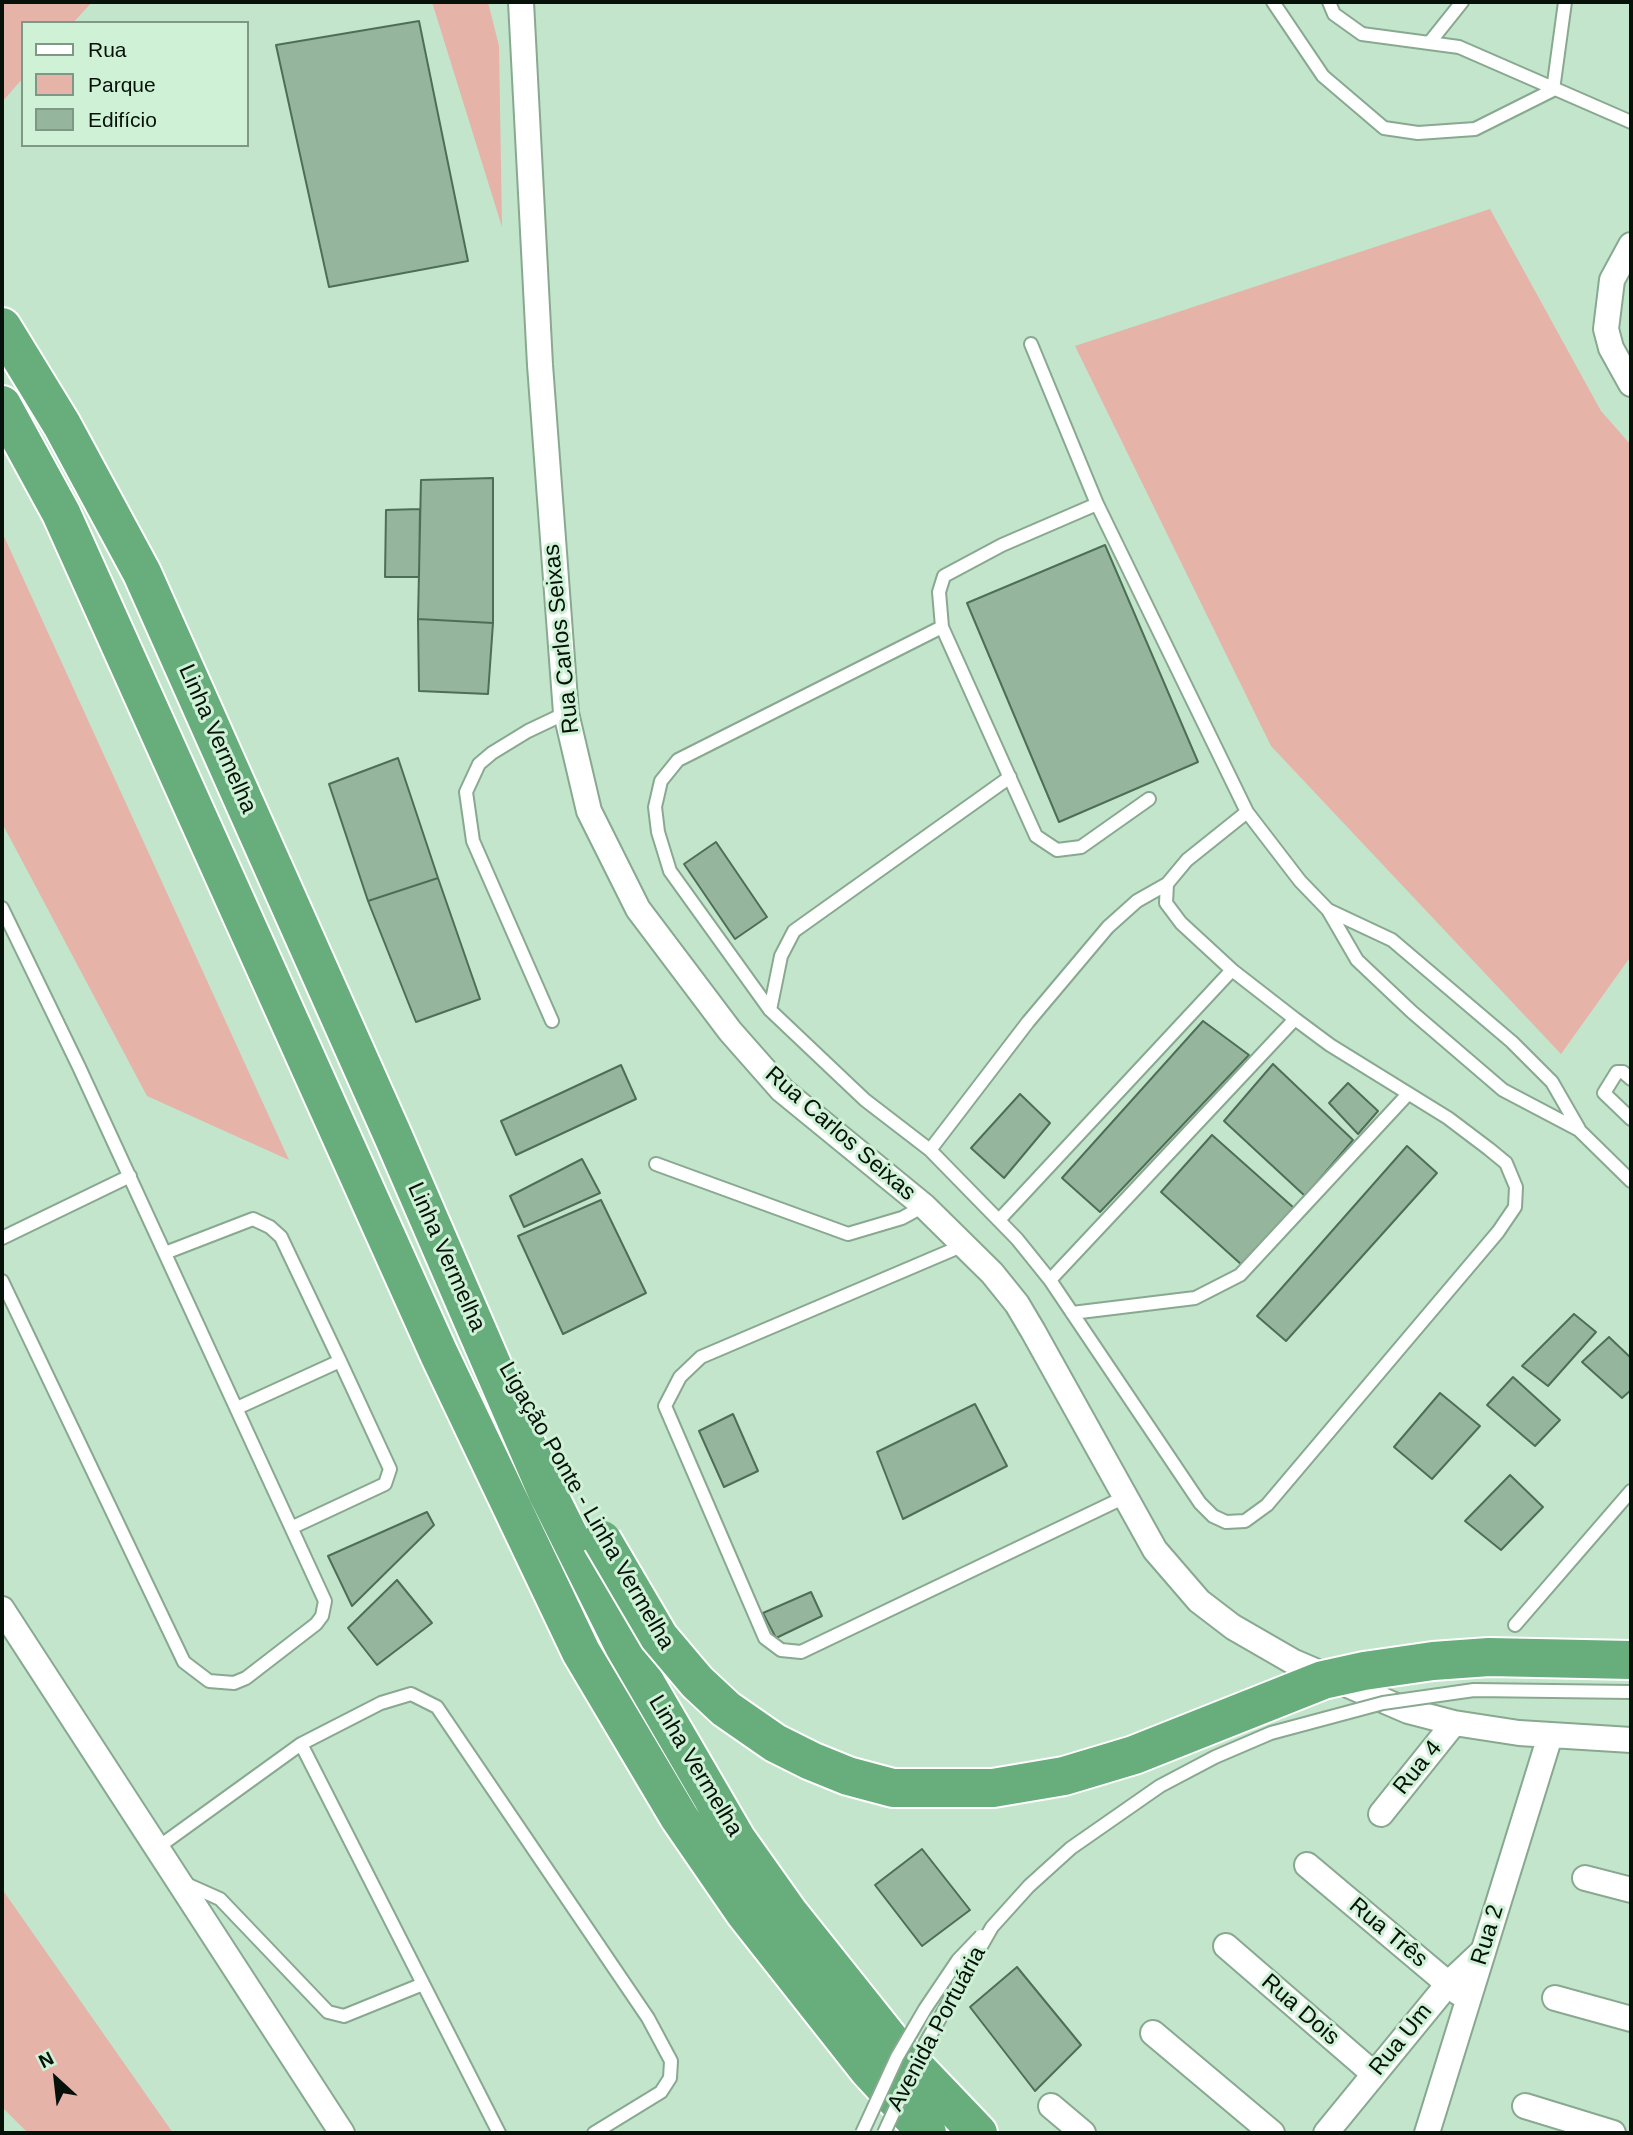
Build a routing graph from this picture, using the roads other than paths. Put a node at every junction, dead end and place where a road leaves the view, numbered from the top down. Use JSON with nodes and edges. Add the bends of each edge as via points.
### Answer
{"nodes":[{"id":1,"x":522,"y":2,"type":"edge"},
{"id":2,"x":1273,"y":2,"type":"edge"},
{"id":3,"x":1329,"y":2,"type":"edge"},
{"id":4,"x":1462,"y":2,"type":"edge"},
{"id":5,"x":1565,"y":2,"type":"edge"},
{"id":6,"x":1430,"y":42,"type":"junction"},
{"id":7,"x":1553,"y":90,"type":"junction"},
{"id":8,"x":1631,"y":122,"type":"edge"},
{"id":9,"x":1631,"y":245,"type":"edge"},
{"id":10,"x":2,"y":327,"type":"edge"},
{"id":11,"x":1031,"y":344,"type":"dead end"},
{"id":12,"x":1631,"y":384,"type":"edge"},
{"id":13,"x":2,"y":405,"type":"edge"},
{"id":14,"x":1097,"y":503,"type":"junction"},
{"id":15,"x":942,"y":627,"type":"junction"},
{"id":16,"x":566,"y":713,"type":"junction"},
{"id":17,"x":1010,"y":777,"type":"junction"},
{"id":18,"x":1149,"y":799,"type":"dead end"},
{"id":19,"x":1247,"y":812,"type":"junction"},
{"id":20,"x":1167,"y":884,"type":"junction"},
{"id":21,"x":2,"y":908,"type":"edge"},
{"id":22,"x":1328,"y":910,"type":"junction"},
{"id":23,"x":1232,"y":970,"type":"junction"},
{"id":24,"x":770,"y":1010,"type":"junction"},
{"id":25,"x":1295,"y":1019,"type":"junction"},
{"id":26,"x":552,"y":1021,"type":"dead end"},
{"id":27,"x":1631,"y":1079,"type":"edge"},
{"id":28,"x":1408,"y":1094,"type":"junction"},
{"id":29,"x":1631,"y":1119,"type":"edge"},
{"id":30,"x":1579,"y":1130,"type":"junction"},
{"id":31,"x":930,"y":1150,"type":"junction"},
{"id":32,"x":656,"y":1164,"type":"dead end"},
{"id":33,"x":130,"y":1176,"type":"junction"},
{"id":34,"x":1631,"y":1181,"type":"edge"},
{"id":35,"x":924,"y":1206,"type":"junction"},
{"id":36,"x":999,"y":1220,"type":"junction"},
{"id":37,"x":2,"y":1238,"type":"edge"},
{"id":38,"x":964,"y":1245,"type":"junction"},
{"id":39,"x":165,"y":1253,"type":"junction"},
{"id":40,"x":452,"y":1272,"type":"junction"},
{"id":41,"x":1050,"y":1280,"type":"junction"},
{"id":42,"x":2,"y":1281,"type":"edge"},
{"id":43,"x":1072,"y":1313,"type":"junction"},
{"id":44,"x":341,"y":1361,"type":"junction"},
{"id":45,"x":237,"y":1408,"type":"junction"},
{"id":46,"x":1631,"y":1491,"type":"edge"},
{"id":47,"x":1125,"y":1497,"type":"junction"},
{"id":48,"x":293,"y":1527,"type":"junction"},
{"id":49,"x":2,"y":1609,"type":"edge"},
{"id":50,"x":1515,"y":1625,"type":"dead end"},
{"id":51,"x":1631,"y":1660,"type":"edge"},
{"id":52,"x":1631,"y":1692,"type":"edge"},
{"id":53,"x":1454,"y":1723,"type":"junction"},
{"id":54,"x":1550,"y":1736,"type":"junction"},
{"id":55,"x":1631,"y":1740,"type":"edge"},
{"id":56,"x":301,"y":1744,"type":"junction"},
{"id":57,"x":1381,"y":1814,"type":"dead end"},
{"id":58,"x":157,"y":1848,"type":"junction"},
{"id":59,"x":1307,"y":1865,"type":"dead end"},
{"id":60,"x":1585,"y":1878,"type":"dead end"},
{"id":61,"x":178,"y":1880,"type":"junction"},
{"id":62,"x":1631,"y":1890,"type":"edge"},
{"id":63,"x":992,"y":1927,"type":"junction"},
{"id":64,"x":1226,"y":1946,"type":"dead end"},
{"id":65,"x":1482,"y":1952,"type":"junction"},
{"id":66,"x":423,"y":1984,"type":"junction"},
{"id":67,"x":1448,"y":1984,"type":"junction"},
{"id":68,"x":1555,"y":1998,"type":"dead end"},
{"id":69,"x":1468,"y":2000,"type":"junction"},
{"id":70,"x":1631,"y":2019,"type":"edge"},
{"id":71,"x":1153,"y":2033,"type":"dead end"},
{"id":72,"x":1374,"y":2074,"type":"junction"},
{"id":73,"x":1051,"y":2105,"type":"dead end"},
{"id":74,"x":1525,"y":2106,"type":"dead end"},
{"id":75,"x":342,"y":2133,"type":"edge"},
{"id":76,"x":499,"y":2133,"type":"edge"},
{"id":77,"x":594,"y":2133,"type":"edge"},
{"id":78,"x":862,"y":2133,"type":"edge"},
{"id":79,"x":884,"y":2133,"type":"edge"},
{"id":80,"x":927,"y":2133,"type":"edge"},
{"id":81,"x":978,"y":2133,"type":"edge"},
{"id":82,"x":1083,"y":2133,"type":"edge"},
{"id":83,"x":1272,"y":2133,"type":"edge"},
{"id":84,"x":1326,"y":2133,"type":"edge"},
{"id":85,"x":1427,"y":2133,"type":"edge"},
{"id":86,"x":1614,"y":2133,"type":"edge"}],
"edges":[{"from":1,"to":16,"type":"street","name":"Rua Carlos Seixas","via":[[540,365]]},
{"from":2,"to":7,"type":"lane","via":[[1323,76],[1384,128],[1418,134],[1475,129]]},
{"from":3,"to":6,"type":"lane","via":[[1334,14],[1362,34]]},
{"from":4,"to":6,"type":"lane"},
{"from":5,"to":7,"type":"lane"},
{"from":6,"to":7,"type":"lane","via":[[1459,47]]},
{"from":7,"to":8,"type":"lane"},
{"from":9,"to":12,"type":"street","via":[[1612,280],[1606,329]]},
{"from":10,"to":40,"type":"highway","name":"Linha Vermelha","via":[[62,425],[142,573]]},
{"from":11,"to":14,"type":"lane"},
{"from":13,"to":80,"type":"highway","name":"Linha Vermelha","via":[[61,513],[439,1354],[581,1652],[679,1818],[745,1913],[868,2069]]},
{"from":14,"to":15,"type":"lane","via":[[944,576],[939,592]]},
{"from":14,"to":19,"type":"lane"},
{"from":15,"to":17,"type":"lane"},
{"from":15,"to":24,"type":"lane","via":[[678,760],[661,781],[654,807],[670,871]]},
{"from":16,"to":26,"type":"lane","via":[[492,753],[479,764],[466,792],[473,841]]},
{"from":16,"to":35,"type":"street","name":"Rua Carlos Seixas","via":[[589,811],[638,909],[664,946],[782,1090]]},
{"from":17,"to":18,"type":"lane","via":[[1036,836],[1057,849],[1081,847]]},
{"from":17,"to":24,"type":"lane","via":[[794,931],[781,956]]},
{"from":19,"to":20,"type":"lane","via":[[1187,860]]},
{"from":19,"to":22,"type":"lane"},
{"from":20,"to":23,"type":"lane","via":[[1166,903],[1181,923]]},
{"from":20,"to":31,"type":"lane","via":[[1137,901],[1108,927]]},
{"from":21,"to":33,"type":"lane"},
{"from":22,"to":30,"type":"lane","via":[[1357,960],[1412,1012],[1503,1090]]},
{"from":22,"to":30,"type":"lane","via":[[1392,940],[1512,1042],[1552,1083]]},
{"from":23,"to":25,"type":"lane"},
{"from":23,"to":36,"type":"lane"},
{"from":24,"to":31,"type":"lane","via":[[845,1083]]},
{"from":25,"to":28,"type":"lane"},
{"from":25,"to":41,"type":"lane"},
{"from":27,"to":29,"type":"lane","via":[[1617,1072],[1604,1093]]},
{"from":28,"to":43,"type":"lane","via":[[1240,1275],[1195,1298]]},
{"from":28,"to":43,"type":"lane","via":[[1506,1163],[1516,1187],[1515,1207],[1258,1514],[1245,1521],[1226,1522],[1200,1503]]},
{"from":30,"to":34,"type":"lane"},
{"from":31,"to":36,"type":"lane"},
{"from":32,"to":35,"type":"lane","via":[[848,1234],[902,1218]]},
{"from":33,"to":37,"type":"lane"},
{"from":33,"to":39,"type":"lane"},
{"from":35,"to":38,"type":"street","name":"Rua Carlos Seixas"},
{"from":36,"to":41,"type":"lane"},
{"from":38,"to":47,"type":"street","name":"Rua Carlos Seixas","via":[[1017,1304]]},
{"from":38,"to":47,"type":"lane","via":[[701,1357],[680,1377],[665,1406],[765,1638],[781,1650],[801,1652]]},
{"from":39,"to":44,"type":"lane","via":[[253,1219],[270,1227],[281,1237]]},
{"from":39,"to":45,"type":"lane"},
{"from":40,"to":51,"type":"highway","name":"Ligação Ponte - Linha Vermelha","bridge":true,"via":[[659,1637],[726,1709],[775,1743],[848,1776],[893,1788],[993,1788],[1064,1776],[1134,1755],[1323,1680],[1364,1671],[1489,1657]]},
{"from":40,"to":81,"type":"highway","name":"Linha Vermelha","via":[[547,1492],[618,1635],[737,1840],[894,2045]]},
{"from":41,"to":43,"type":"lane"},
{"from":42,"to":48,"type":"lane","via":[[184,1662],[193,1672],[221,1683],[246,1678],[322,1616],[325,1601]]},
{"from":44,"to":45,"type":"lane"},
{"from":44,"to":48,"type":"lane","via":[[390,1469],[385,1484]]},
{"from":45,"to":48,"type":"lane"},
{"from":46,"to":50,"type":"lane"},
{"from":47,"to":53,"type":"street","name":"Rua Carlos Seixas","via":[[1175,1576],[1233,1627],[1292,1661],[1376,1698]]},
{"from":49,"to":58,"type":"street"},
{"from":52,"to":63,"type":"lane","name":"Avenida Portuária","bridge":true,"via":[[1458,1692],[1361,1708],[1271,1733],[1182,1774],[1119,1812],[1054,1863]]},
{"from":53,"to":54,"type":"street","name":"Rua Carlos Seixas"},
{"from":53,"to":57,"type":"street","name":"Rua 4"},
{"from":54,"to":55,"type":"street","name":"Rua Carlos Seixas"},
{"from":54,"to":65,"type":"street","name":"Rua 2"},
{"from":56,"to":58,"type":"lane"},
{"from":56,"to":66,"type":"lane"},
{"from":56,"to":77,"type":"lane","via":[[411,1694],[437,1707],[648,2018],[671,2061],[670,2078],[661,2092]]},
{"from":58,"to":61,"type":"street"},
{"from":59,"to":67,"type":"street","name":"Rua Três"},
{"from":60,"to":62,"type":"street"},
{"from":61,"to":66,"type":"lane","via":[[220,1899],[328,2012],[344,2016]]},
{"from":61,"to":75,"type":"street"},
{"from":63,"to":78,"type":"lane","name":"Avenida Portuária","bridge":true,"via":[[934,1993],[897,2057]]},
{"from":63,"to":79,"type":"lane","name":"Avenida Portuária","bridge":true,"via":[[923,2046]]},
{"from":64,"to":72,"type":"street","name":"Rua Dois"},
{"from":65,"to":67,"type":"street","name":"Rua Um"},
{"from":65,"to":69,"type":"street","name":"Rua 2"},
{"from":66,"to":76,"type":"lane"},
{"from":67,"to":69,"type":"street","name":"Rua Três"},
{"from":67,"to":72,"type":"street","name":"Rua Um"},
{"from":68,"to":70,"type":"street"},
{"from":69,"to":85,"type":"street","name":"Rua 2"},
{"from":71,"to":83,"type":"street"},
{"from":72,"to":84,"type":"street","name":"Rua Um"},
{"from":73,"to":82,"type":"street"},
{"from":74,"to":86,"type":"street"}]}
